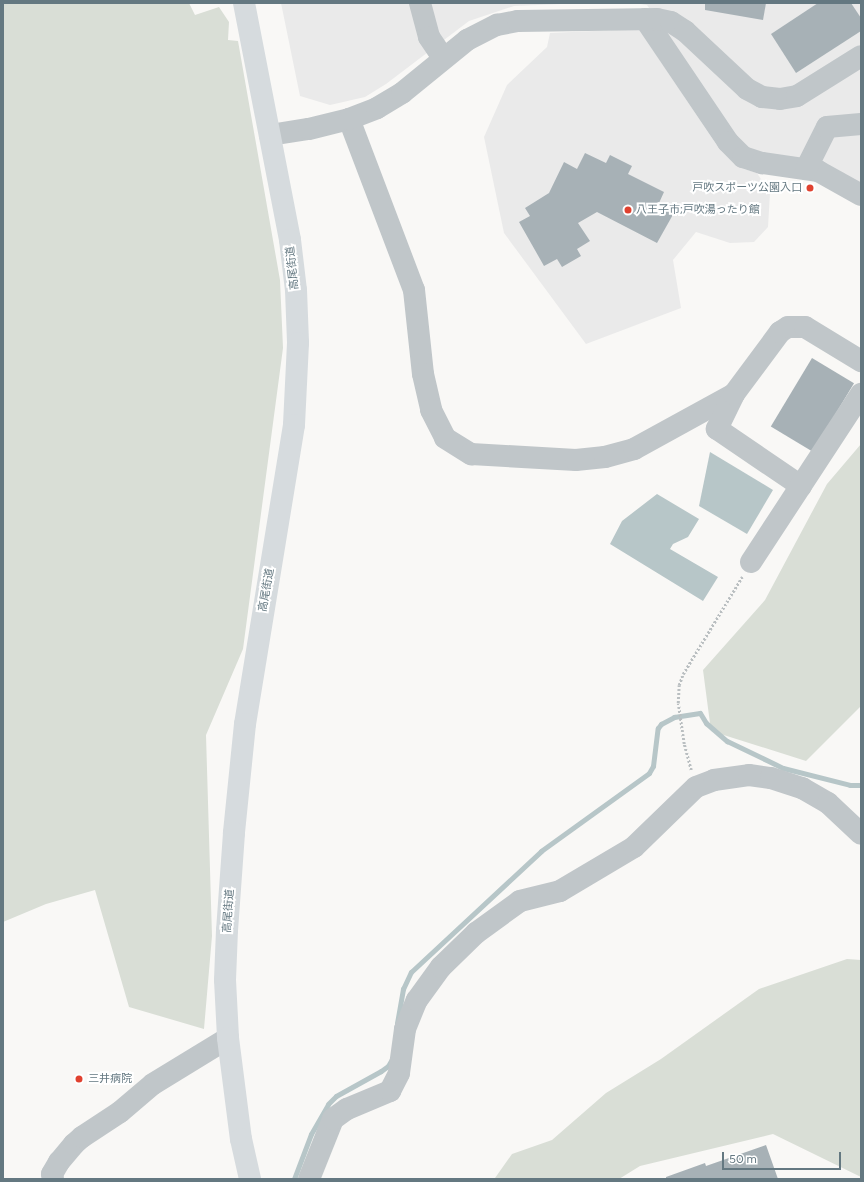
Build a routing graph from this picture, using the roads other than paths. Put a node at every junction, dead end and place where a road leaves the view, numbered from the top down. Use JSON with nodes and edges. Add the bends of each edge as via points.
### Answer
{"nodes":[{"id":1,"x":244,"y":3,"type":"edge"},
{"id":2,"x":420,"y":3,"type":"edge"},
{"id":3,"x":646,"y":19,"type":"junction"},
{"id":4,"x":861,"y":56,"type":"edge"},
{"id":5,"x":443,"y":58,"type":"junction"},
{"id":6,"x":349,"y":119,"type":"junction"},
{"id":7,"x":861,"y":124,"type":"edge"},
{"id":8,"x":270,"y":135,"type":"junction"},
{"id":9,"x":806,"y":169,"type":"junction"},
{"id":10,"x":859,"y":190,"type":"edge"},
{"id":11,"x":861,"y":361,"type":"edge"},
{"id":12,"x":734,"y":394,"type":"junction"},
{"id":13,"x":861,"y":394,"type":"edge"},
{"id":14,"x":801,"y":486,"type":"junction"},
{"id":15,"x":751,"y":562,"type":"road end"},
{"id":16,"x":861,"y":834,"type":"edge"},
{"id":17,"x":228,"y":1038,"type":"junction"},
{"id":18,"x":53,"y":1179,"type":"edge"},
{"id":19,"x":250,"y":1179,"type":"edge"},
{"id":20,"x":309,"y":1179,"type":"edge"}],
"edges":[{"from":1,"to":8,"type":"main road","name":"高尾街道"},
{"from":2,"to":5,"type":"street","via":[[429,37]]},
{"from":3,"to":4,"type":"street","via":[[671,22],[685,31],[747,89],[762,96],[780,99],[797,96]]},
{"from":3,"to":5,"type":"street","via":[[518,21],[497,25],[467,40]]},
{"from":3,"to":9,"type":"street","via":[[728,142],[743,157],[762,163]]},
{"from":5,"to":6,"type":"street","via":[[402,92],[377,108]]},
{"from":6,"to":8,"type":"street"},
{"from":6,"to":12,"type":"street","via":[[414,290],[423,374],[431,410],[445,438],[470,454],[576,460],[605,457],[634,449]]},
{"from":7,"to":9,"type":"street","via":[[827,127]]},
{"from":8,"to":17,"type":"main road","name":"高尾街道","via":[[294,265],[298,317],[298,382],[292,439],[252,675],[242,750],[227,937],[225,980]]},
{"from":9,"to":10,"type":"street","via":[[818,171]]},
{"from":11,"to":12,"type":"street","via":[[805,327],[788,327],[780,332]]},
{"from":12,"to":14,"type":"street","via":[[717,429]]},
{"from":13,"to":14,"type":"street"},
{"from":14,"to":15,"type":"street"},
{"from":16,"to":20,"type":"street","via":[[828,803],[802,788],[771,778],[749,775],[714,780],[696,787],[634,847],[560,891],[520,902],[476,933],[441,967],[417,1000],[405,1029],[399,1073],[390,1091],[347,1109],[333,1119]]},
{"from":17,"to":18,"type":"street","via":[[153,1084],[120,1112],[82,1137],[59,1162],[52,1174]]},
{"from":17,"to":19,"type":"main road","name":"高尾街道","via":[[241,1139]]}]}
